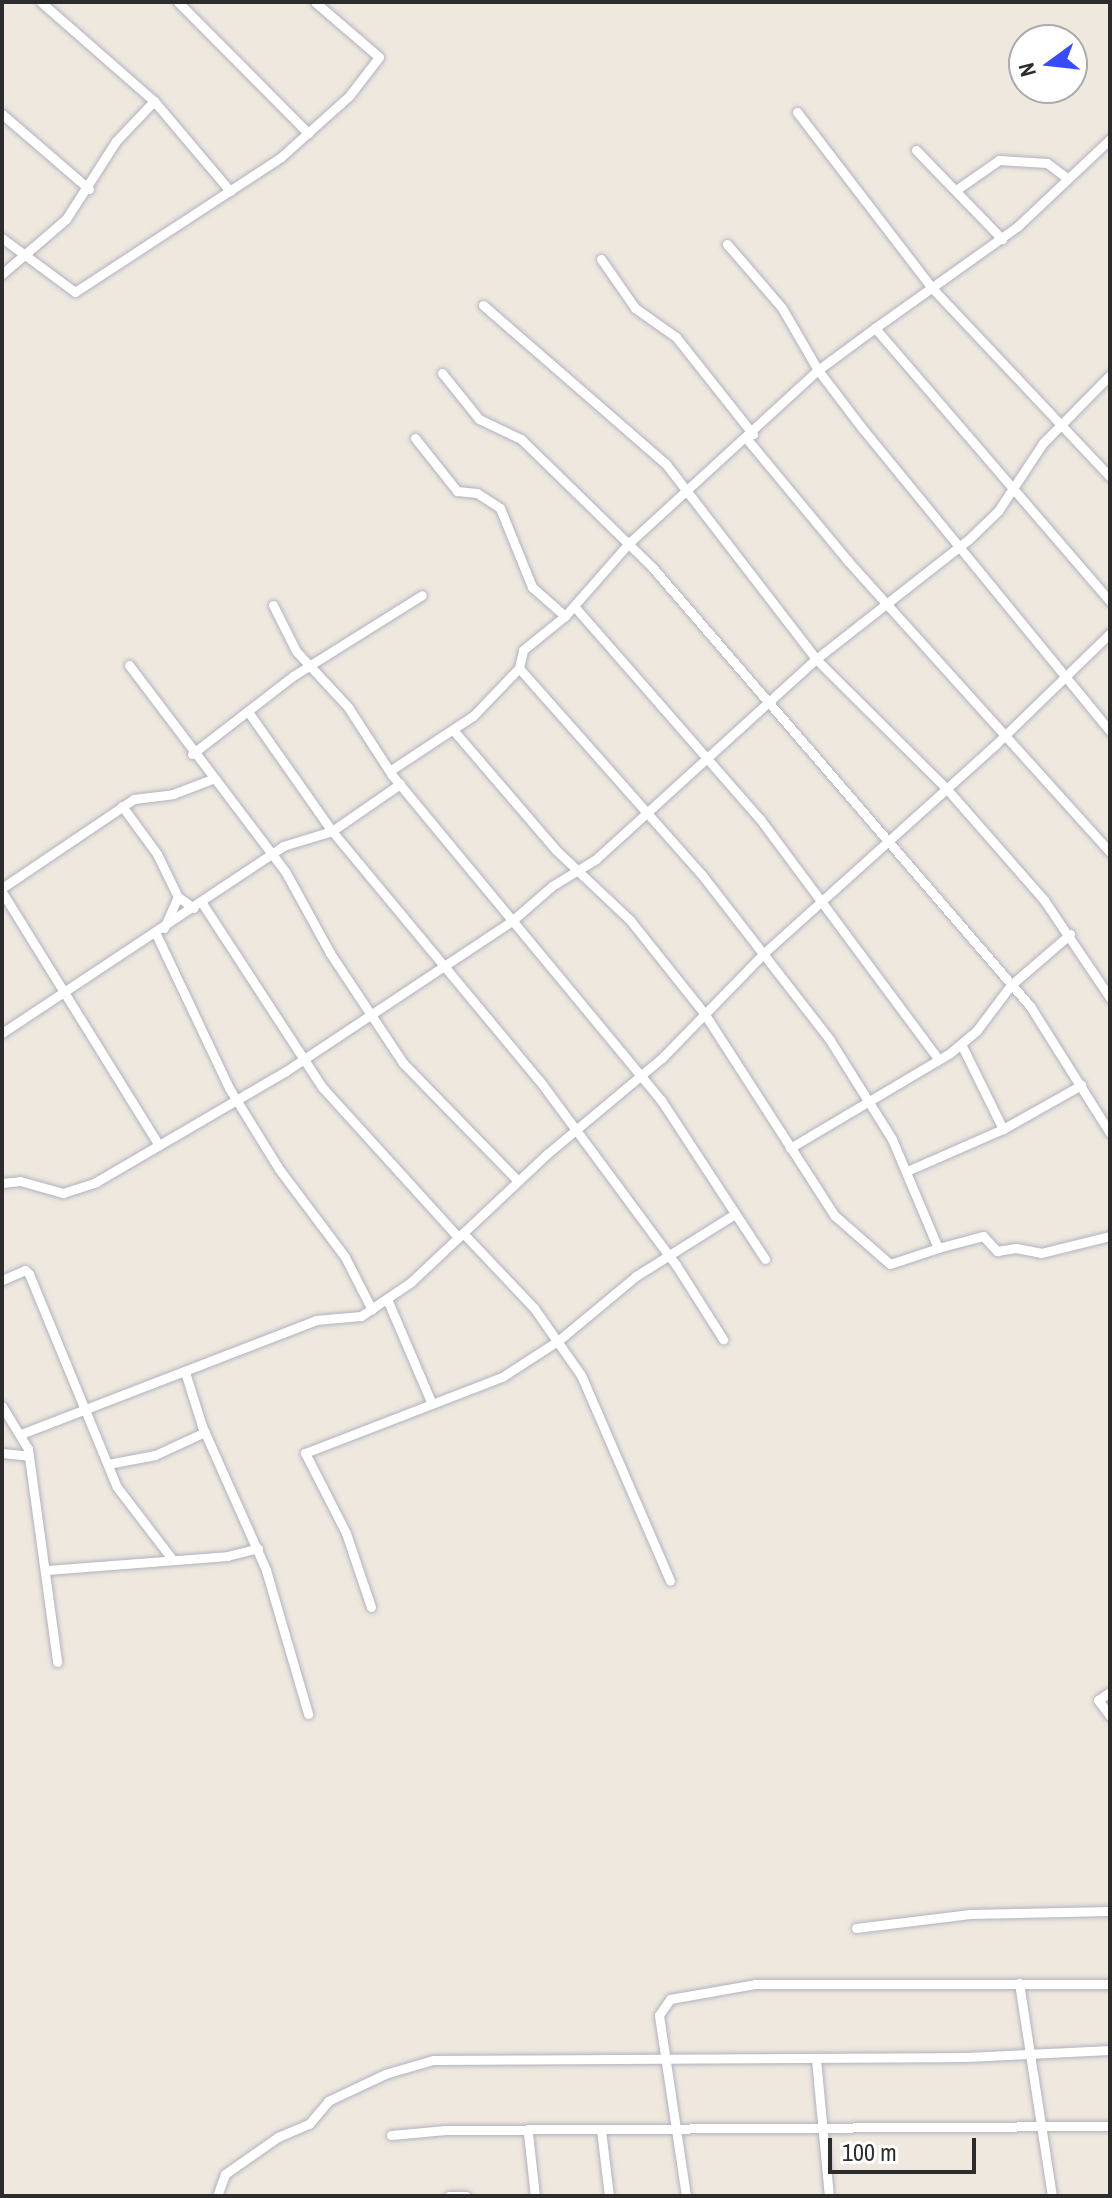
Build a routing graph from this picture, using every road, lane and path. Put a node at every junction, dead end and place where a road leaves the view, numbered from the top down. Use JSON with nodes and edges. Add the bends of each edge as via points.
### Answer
{"nodes":[{"id":1,"x":41,"y":2,"type":"edge"},
{"id":2,"x":178,"y":2,"type":"edge"},
{"id":3,"x":315,"y":2,"type":"edge"},
{"id":4,"x":154,"y":101,"type":"junction"},
{"id":5,"x":797,"y":112,"type":"dead end"},
{"id":6,"x":2,"y":114,"type":"edge"},
{"id":7,"x":308,"y":133,"type":"junction"},
{"id":8,"x":1110,"y":139,"type":"edge"},
{"id":9,"x":916,"y":150,"type":"dead end"},
{"id":10,"x":1068,"y":179,"type":"junction"},
{"id":11,"x":89,"y":189,"type":"junction"},
{"id":12,"x":956,"y":190,"type":"junction"},
{"id":13,"x":230,"y":191,"type":"junction"},
{"id":14,"x":2,"y":238,"type":"edge"},
{"id":15,"x":1002,"y":239,"type":"junction"},
{"id":16,"x":727,"y":244,"type":"dead end"},
{"id":17,"x":21,"y":254,"type":"junction"},
{"id":18,"x":601,"y":259,"type":"dead end"},
{"id":19,"x":2,"y":274,"type":"edge"},
{"id":20,"x":933,"y":289,"type":"junction"},
{"id":21,"x":483,"y":305,"type":"dead end"},
{"id":22,"x":875,"y":328,"type":"junction"},
{"id":23,"x":818,"y":370,"type":"junction"},
{"id":24,"x":442,"y":373,"type":"dead end"},
{"id":25,"x":1110,"y":375,"type":"edge"},
{"id":26,"x":1062,"y":422,"type":"junction"},
{"id":27,"x":750,"y":436,"type":"junction"},
{"id":28,"x":415,"y":438,"type":"dead end"},
{"id":29,"x":1110,"y":477,"type":"edge"},
{"id":30,"x":687,"y":492,"type":"junction"},
{"id":31,"x":1012,"y":492,"type":"junction"},
{"id":32,"x":629,"y":543,"type":"junction"},
{"id":33,"x":958,"y":549,"type":"junction"},
{"id":34,"x":422,"y":595,"type":"dead end"},
{"id":35,"x":1110,"y":601,"type":"edge"},
{"id":36,"x":886,"y":603,"type":"junction"},
{"id":37,"x":273,"y":605,"type":"dead end"},
{"id":38,"x":574,"y":606,"type":"junction"},
{"id":39,"x":565,"y":616,"type":"junction"},
{"id":40,"x":1110,"y":633,"type":"edge"},
{"id":41,"x":816,"y":659,"type":"junction"},
{"id":42,"x":129,"y":665,"type":"dead end"},
{"id":43,"x":310,"y":667,"type":"junction"},
{"id":44,"x":519,"y":668,"type":"junction"},
{"id":45,"x":1066,"y":677,"type":"junction"},
{"id":46,"x":769,"y":703,"type":"junction"},
{"id":47,"x":249,"y":713,"type":"junction"},
{"id":48,"x":454,"y":731,"type":"junction"},
{"id":49,"x":1110,"y":731,"type":"edge"},
{"id":50,"x":1005,"y":736,"type":"junction"},
{"id":51,"x":192,"y":754,"type":"junction"},
{"id":52,"x":706,"y":758,"type":"junction"},
{"id":53,"x":391,"y":770,"type":"junction"},
{"id":54,"x":212,"y":779,"type":"junction"},
{"id":55,"x":400,"y":784,"type":"junction"},
{"id":56,"x":946,"y":788,"type":"junction"},
{"id":57,"x":122,"y":806,"type":"junction"},
{"id":58,"x":647,"y":812,"type":"junction"},
{"id":59,"x":332,"y":831,"type":"junction"},
{"id":60,"x":886,"y":841,"type":"junction"},
{"id":61,"x":1110,"y":852,"type":"edge"},
{"id":62,"x":270,"y":856,"type":"junction"},
{"id":63,"x":575,"y":871,"type":"junction"},
{"id":64,"x":2,"y":890,"type":"edge"},
{"id":65,"x":178,"y":897,"type":"junction"},
{"id":66,"x":821,"y":901,"type":"junction"},
{"id":67,"x":198,"y":905,"type":"junction"},
{"id":68,"x":513,"y":920,"type":"junction"},
{"id":69,"x":160,"y":931,"type":"junction"},
{"id":70,"x":1070,"y":934,"type":"junction"},
{"id":71,"x":764,"y":953,"type":"junction"},
{"id":72,"x":446,"y":964,"type":"junction"},
{"id":73,"x":1011,"y":985,"type":"junction"},
{"id":74,"x":67,"y":989,"type":"junction"},
{"id":75,"x":1110,"y":998,"type":"edge"},
{"id":76,"x":704,"y":1013,"type":"junction"},
{"id":77,"x":372,"y":1017,"type":"junction"},
{"id":78,"x":2,"y":1033,"type":"edge"},
{"id":79,"x":961,"y":1044,"type":"junction"},
{"id":80,"x":938,"y":1059,"type":"junction"},
{"id":81,"x":303,"y":1060,"type":"junction"},
{"id":82,"x":641,"y":1075,"type":"junction"},
{"id":83,"x":1081,"y":1085,"type":"junction"},
{"id":84,"x":237,"y":1101,"type":"junction"},
{"id":85,"x":868,"y":1106,"type":"junction"},
{"id":86,"x":1003,"y":1129,"type":"junction"},
{"id":87,"x":574,"y":1130,"type":"junction"},
{"id":88,"x":1110,"y":1133,"type":"edge"},
{"id":89,"x":159,"y":1145,"type":"junction"},
{"id":90,"x":790,"y":1148,"type":"junction"},
{"id":91,"x":907,"y":1171,"type":"junction"},
{"id":92,"x":518,"y":1181,"type":"junction"},
{"id":93,"x":2,"y":1183,"type":"edge"},
{"id":94,"x":735,"y":1214,"type":"junction"},
{"id":95,"x":460,"y":1235,"type":"junction"},
{"id":96,"x":1110,"y":1236,"type":"edge"},
{"id":97,"x":938,"y":1248,"type":"junction"},
{"id":98,"x":668,"y":1255,"type":"junction"},
{"id":99,"x":765,"y":1259,"type":"dead end"},
{"id":100,"x":2,"y":1280,"type":"edge"},
{"id":101,"x":387,"y":1299,"type":"junction"},
{"id":102,"x":372,"y":1310,"type":"junction"},
{"id":103,"x":723,"y":1339,"type":"dead end"},
{"id":104,"x":559,"y":1340,"type":"junction"},
{"id":105,"x":185,"y":1372,"type":"junction"},
{"id":106,"x":432,"y":1404,"type":"junction"},
{"id":107,"x":2,"y":1406,"type":"edge"},
{"id":108,"x":84,"y":1411,"type":"junction"},
{"id":109,"x":205,"y":1432,"type":"junction"},
{"id":110,"x":21,"y":1434,"type":"junction"},
{"id":111,"x":2,"y":1453,"type":"edge"},
{"id":112,"x":29,"y":1456,"type":"junction"},
{"id":113,"x":108,"y":1464,"type":"junction"},
{"id":114,"x":258,"y":1548,"type":"junction"},
{"id":115,"x":172,"y":1559,"type":"junction"},
{"id":116,"x":47,"y":1570,"type":"junction"},
{"id":117,"x":670,"y":1581,"type":"dead end"},
{"id":118,"x":371,"y":1607,"type":"dead end"},
{"id":119,"x":57,"y":1662,"type":"dead end"},
{"id":120,"x":1110,"y":1692,"type":"edge"},
{"id":121,"x":308,"y":1714,"type":"dead end"},
{"id":122,"x":1110,"y":1716,"type":"edge"},
{"id":123,"x":1110,"y":1911,"type":"edge"},
{"id":124,"x":856,"y":1928,"type":"dead end"},
{"id":125,"x":1019,"y":1983,"type":"junction"},
{"id":126,"x":1110,"y":1984,"type":"edge"},
{"id":127,"x":1110,"y":2050,"type":"edge"},
{"id":128,"x":1028,"y":2053,"type":"junction"},
{"id":129,"x":666,"y":2059,"type":"junction"},
{"id":130,"x":816,"y":2059,"type":"junction"},
{"id":131,"x":1110,"y":2126,"type":"edge"},
{"id":132,"x":820,"y":2127,"type":"junction"},
{"id":133,"x":1041,"y":2128,"type":"junction"},
{"id":134,"x":678,"y":2129,"type":"junction"},
{"id":135,"x":601,"y":2130,"type":"junction"},
{"id":136,"x":528,"y":2133,"type":"junction"},
{"id":137,"x":391,"y":2135,"type":"dead end"},
{"id":138,"x":217,"y":2196,"type":"edge"},
{"id":139,"x":449,"y":2196,"type":"edge"},
{"id":140,"x":459,"y":2196,"type":"edge"},
{"id":141,"x":466,"y":2196,"type":"edge"},
{"id":142,"x":535,"y":2196,"type":"edge"},
{"id":143,"x":609,"y":2196,"type":"edge"},
{"id":144,"x":686,"y":2196,"type":"edge"},
{"id":145,"x":829,"y":2196,"type":"edge"},
{"id":146,"x":1052,"y":2196,"type":"edge"}],
"edges":[{"from":1,"to":4,"type":"street"},
{"from":2,"to":7,"type":"street"},
{"from":3,"to":7,"type":"street","via":[[379,57],[349,96]]},
{"from":4,"to":11,"type":"street","via":[[116,141]]},
{"from":4,"to":13,"type":"street"},
{"from":5,"to":20,"type":"street"},
{"from":6,"to":11,"type":"street"},
{"from":7,"to":13,"type":"street"},
{"from":8,"to":10,"type":"street"},
{"from":9,"to":12,"type":"street","via":[[937,177]]},
{"from":10,"to":12,"type":"street","via":[[1047,163],[999,160]]},
{"from":10,"to":15,"type":"street"},
{"from":11,"to":17,"type":"street","via":[[57,228]]},
{"from":12,"to":15,"type":"street"},
{"from":13,"to":17,"type":"street","via":[[81,291],[70,290]]},
{"from":14,"to":17,"type":"street"},
{"from":15,"to":20,"type":"street"},
{"from":16,"to":23,"type":"street","via":[[782,308]]},
{"from":17,"to":19,"type":"street"},
{"from":18,"to":27,"type":"street","via":[[635,308],[676,337]]},
{"from":20,"to":22,"type":"street"},
{"from":20,"to":26,"type":"street"},
{"from":21,"to":30,"type":"street","via":[[651,449]]},
{"from":22,"to":23,"type":"street"},
{"from":22,"to":31,"type":"street"},
{"from":23,"to":27,"type":"street"},
{"from":23,"to":33,"type":"street"},
{"from":24,"to":32,"type":"street","via":[[479,419],[521,439]]},
{"from":25,"to":26,"type":"street"},
{"from":26,"to":29,"type":"street"},
{"from":26,"to":31,"type":"street"},
{"from":27,"to":30,"type":"street"},
{"from":27,"to":36,"type":"street"},
{"from":28,"to":39,"type":"street","via":[[457,491],[477,493],[500,508],[532,587]]},
{"from":30,"to":32,"type":"street"},
{"from":30,"to":41,"type":"street"},
{"from":31,"to":33,"type":"street"},
{"from":31,"to":35,"type":"street"},
{"from":32,"to":38,"type":"street"},
{"from":32,"to":46,"type":"street"},
{"from":33,"to":36,"type":"street"},
{"from":33,"to":45,"type":"street"},
{"from":34,"to":43,"type":"street"},
{"from":36,"to":41,"type":"street"},
{"from":36,"to":50,"type":"street"},
{"from":37,"to":43,"type":"street"},
{"from":38,"to":39,"type":"street"},
{"from":38,"to":52,"type":"street","via":[[655,693]]},
{"from":39,"to":44,"type":"street","via":[[523,650]]},
{"from":40,"to":45,"type":"street"},
{"from":41,"to":46,"type":"street"},
{"from":41,"to":56,"type":"street"},
{"from":42,"to":51,"type":"street"},
{"from":43,"to":47,"type":"street"},
{"from":43,"to":53,"type":"street","via":[[348,707]]},
{"from":44,"to":48,"type":"street"},
{"from":44,"to":58,"type":"street"},
{"from":45,"to":49,"type":"street"},
{"from":45,"to":50,"type":"street"},
{"from":46,"to":52,"type":"street"},
{"from":46,"to":60,"type":"street"},
{"from":47,"to":51,"type":"street"},
{"from":47,"to":59,"type":"street"},
{"from":48,"to":53,"type":"street"},
{"from":48,"to":63,"type":"street"},
{"from":50,"to":56,"type":"street"},
{"from":50,"to":61,"type":"street"},
{"from":51,"to":54,"type":"street"},
{"from":52,"to":58,"type":"street"},
{"from":52,"to":66,"type":"street"},
{"from":53,"to":55,"type":"street"},
{"from":54,"to":57,"type":"street"},
{"from":54,"to":62,"type":"street"},
{"from":55,"to":59,"type":"street"},
{"from":55,"to":68,"type":"street"},
{"from":56,"to":60,"type":"street"},
{"from":56,"to":70,"type":"street"},
{"from":57,"to":64,"type":"street"},
{"from":57,"to":65,"type":"street","via":[[150,842]]},
{"from":58,"to":63,"type":"street","via":[[596,859]]},
{"from":58,"to":71,"type":"street"},
{"from":59,"to":62,"type":"street","via":[[283,846]]},
{"from":59,"to":72,"type":"street"},
{"from":60,"to":66,"type":"street"},
{"from":60,"to":73,"type":"street"},
{"from":62,"to":67,"type":"street"},
{"from":62,"to":77,"type":"street","via":[[294,883]]},
{"from":63,"to":68,"type":"street"},
{"from":63,"to":76,"type":"street","via":[[587,875],[630,920]]},
{"from":64,"to":74,"type":"street"},
{"from":65,"to":67,"type":"street"},
{"from":65,"to":69,"type":"street"},
{"from":66,"to":71,"type":"street"},
{"from":66,"to":80,"type":"street"},
{"from":67,"to":69,"type":"street"},
{"from":67,"to":81,"type":"street"},
{"from":68,"to":72,"type":"street"},
{"from":68,"to":82,"type":"street"},
{"from":69,"to":74,"type":"street"},
{"from":69,"to":84,"type":"street"},
{"from":70,"to":73,"type":"street"},
{"from":70,"to":75,"type":"street"},
{"from":71,"to":76,"type":"street"},
{"from":71,"to":85,"type":"street","via":[[830,1040]]},
{"from":72,"to":77,"type":"street"},
{"from":72,"to":87,"type":"street"},
{"from":73,"to":79,"type":"street"},
{"from":73,"to":83,"type":"street","via":[[1044,1025]]},
{"from":74,"to":78,"type":"street"},
{"from":74,"to":89,"type":"street"},
{"from":76,"to":82,"type":"street"},
{"from":76,"to":90,"type":"street"},
{"from":77,"to":81,"type":"street"},
{"from":77,"to":92,"type":"street","via":[[439,1105]]},
{"from":79,"to":80,"type":"street"},
{"from":79,"to":86,"type":"street"},
{"from":80,"to":85,"type":"street"},
{"from":81,"to":84,"type":"street"},
{"from":81,"to":95,"type":"street","via":[[375,1151]]},
{"from":82,"to":87,"type":"street"},
{"from":82,"to":94,"type":"street"},
{"from":83,"to":86,"type":"street"},
{"from":83,"to":88,"type":"street"},
{"from":84,"to":89,"type":"street"},
{"from":84,"to":102,"type":"street","via":[[279,1169],[345,1257]]},
{"from":85,"to":90,"type":"street"},
{"from":85,"to":91,"type":"street"},
{"from":86,"to":91,"type":"street"},
{"from":87,"to":92,"type":"street"},
{"from":87,"to":98,"type":"street"},
{"from":89,"to":93,"type":"street","via":[[79,1191]]},
{"from":90,"to":97,"type":"street","via":[[834,1215],[886,1262]]},
{"from":91,"to":97,"type":"street"},
{"from":92,"to":95,"type":"street"},
{"from":94,"to":98,"type":"street"},
{"from":94,"to":99,"type":"street"},
{"from":95,"to":101,"type":"street"},
{"from":95,"to":104,"type":"street"},
{"from":96,"to":97,"type":"street","via":[[1041,1253],[997,1251],[983,1236]]},
{"from":98,"to":103,"type":"street"},
{"from":98,"to":104,"type":"street"},
{"from":100,"to":108,"type":"street","via":[[25,1270],[29,1274]]},
{"from":101,"to":102,"type":"street"},
{"from":101,"to":106,"type":"street"},
{"from":102,"to":105,"type":"street","via":[[349,1319],[316,1320]]},
{"from":104,"to":106,"type":"street","via":[[502,1377]]},
{"from":104,"to":117,"type":"street","via":[[600,1411]]},
{"from":105,"to":108,"type":"street"},
{"from":105,"to":109,"type":"street"},
{"from":106,"to":118,"type":"street","via":[[304,1454],[346,1533]]},
{"from":107,"to":110,"type":"street"},
{"from":108,"to":110,"type":"street"},
{"from":108,"to":113,"type":"street"},
{"from":109,"to":113,"type":"street","via":[[155,1455]]},
{"from":109,"to":114,"type":"street"},
{"from":110,"to":112,"type":"street"},
{"from":111,"to":112,"type":"street"},
{"from":112,"to":116,"type":"street"},
{"from":113,"to":115,"type":"street","via":[[121,1495]]},
{"from":114,"to":115,"type":"street"},
{"from":114,"to":121,"type":"street"},
{"from":115,"to":116,"type":"street"},
{"from":116,"to":119,"type":"street"},
{"from":120,"to":122,"type":"street","via":[[1098,1700]]},
{"from":123,"to":124,"type":"street","via":[[970,1914]]},
{"from":125,"to":126,"type":"street"},
{"from":125,"to":128,"type":"street"},
{"from":125,"to":129,"type":"street","via":[[755,1984],[693,1992],[662,2006]]},
{"from":127,"to":128,"type":"street"},
{"from":128,"to":130,"type":"street"},
{"from":128,"to":133,"type":"street"},
{"from":129,"to":130,"type":"street"},
{"from":129,"to":134,"type":"street"},
{"from":129,"to":138,"type":"street","via":[[530,2063],[469,2058],[400,2069],[328,2101],[309,2124],[278,2137],[225,2174]]},
{"from":130,"to":132,"type":"street"},
{"from":131,"to":133,"type":"street"},
{"from":132,"to":133,"type":"street"},
{"from":132,"to":134,"type":"street"},
{"from":132,"to":145,"type":"street"},
{"from":133,"to":146,"type":"street"},
{"from":134,"to":135,"type":"street"},
{"from":134,"to":144,"type":"street"},
{"from":135,"to":136,"type":"street"},
{"from":135,"to":143,"type":"street"},
{"from":136,"to":137,"type":"street"},
{"from":136,"to":142,"type":"street"},
{"from":139,"to":140,"type":"street"},
{"from":140,"to":141,"type":"street"}]}
